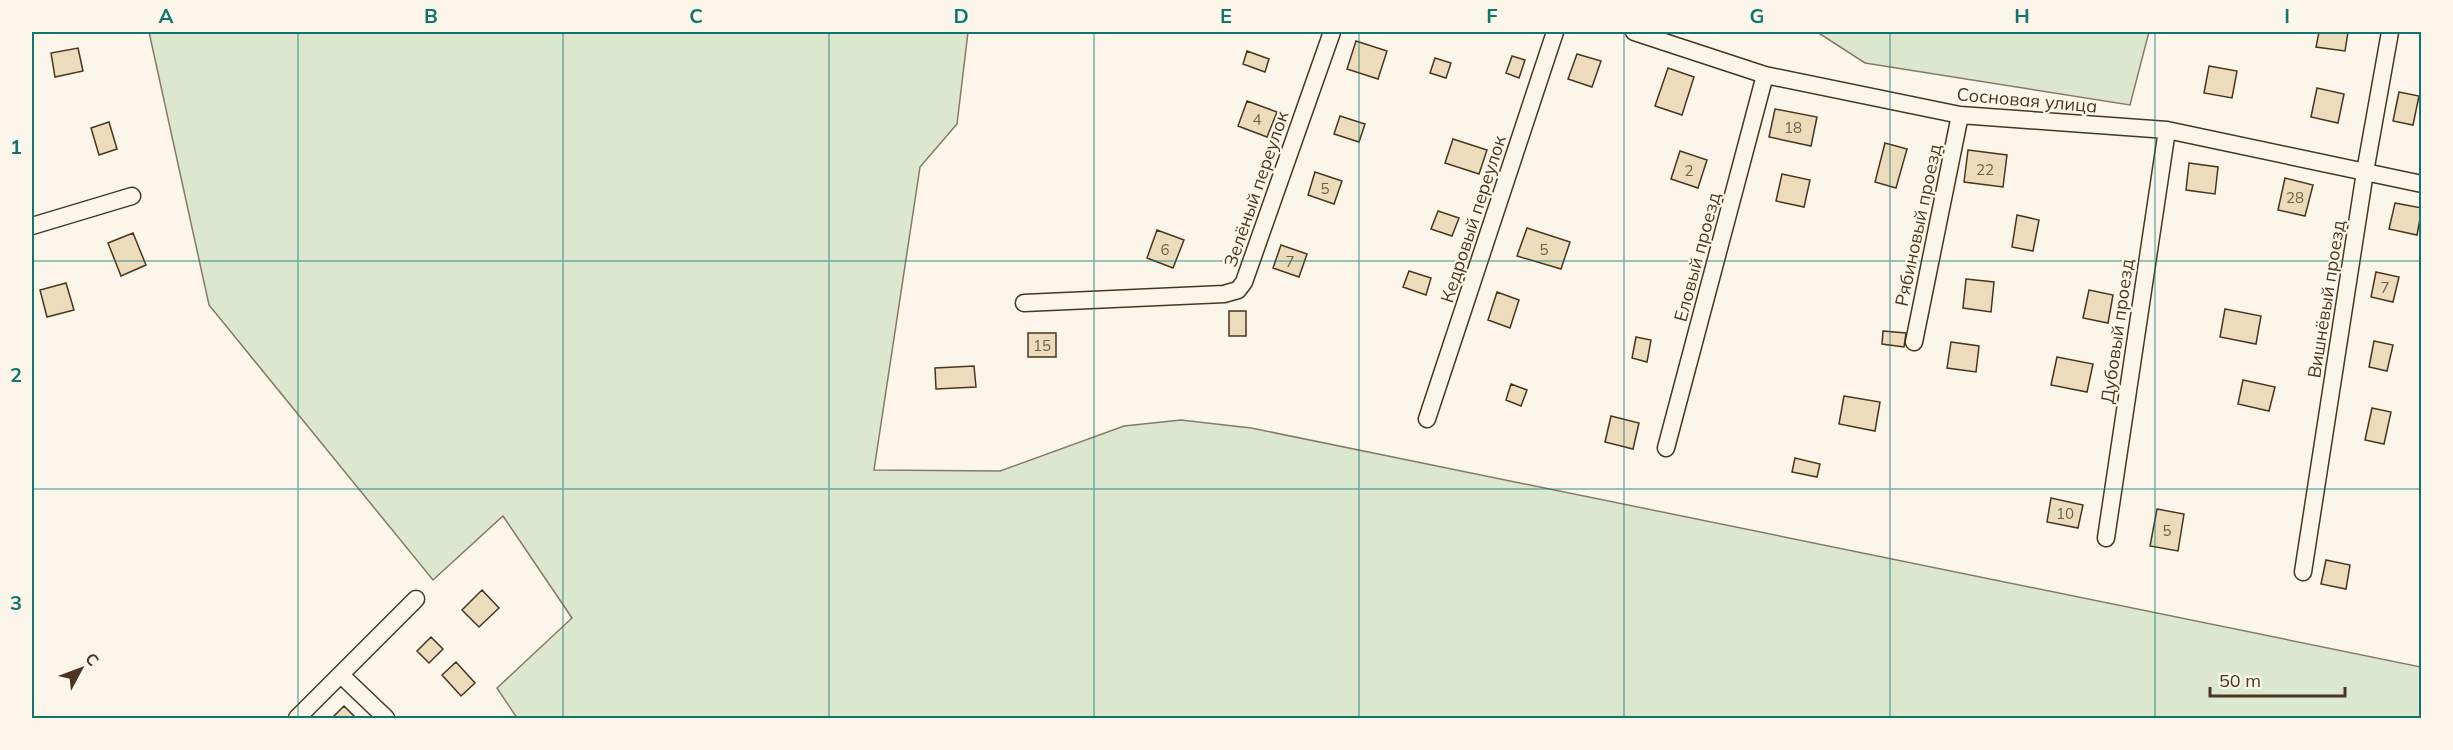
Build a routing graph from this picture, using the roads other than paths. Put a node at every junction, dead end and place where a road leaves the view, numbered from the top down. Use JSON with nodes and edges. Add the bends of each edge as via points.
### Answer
{"nodes":[{"id":1,"x":1332,"y":32,"type":"edge"},
{"id":2,"x":1556,"y":32,"type":"edge"},
{"id":3,"x":1634,"y":32,"type":"edge"},
{"id":4,"x":2390,"y":32,"type":"edge"},
{"id":5,"x":1766,"y":75,"type":"junction"},
{"id":6,"x":1960,"y":116,"type":"junction"},
{"id":7,"x":2167,"y":130,"type":"junction"},
{"id":8,"x":2365,"y":172,"type":"junction"},
{"id":9,"x":2421,"y":184,"type":"edge"},
{"id":10,"x":132,"y":196,"type":"dead end"},
{"id":11,"x":32,"y":226,"type":"edge"},
{"id":12,"x":1024,"y":303,"type":"dead end"},
{"id":13,"x":1914,"y":342,"type":"dead end"},
{"id":14,"x":1427,"y":419,"type":"dead end"},
{"id":15,"x":1666,"y":448,"type":"dead end"},
{"id":16,"x":2106,"y":538,"type":"dead end"},
{"id":17,"x":2304,"y":572,"type":"dead end"},
{"id":18,"x":416,"y":599,"type":"dead end"},
{"id":19,"x":341,"y":675,"type":"junction"},
{"id":20,"x":297,"y":718,"type":"edge"},
{"id":21,"x":386,"y":718,"type":"edge"}],
"edges":[{"from":1,"to":12,"type":"street","name":"Зелёный переулок","via":[[1238,290],[1224,294]]},
{"from":2,"to":14,"type":"street","name":"Кедровый переулок"},
{"from":3,"to":5,"type":"street","name":"Сосновая улица"},
{"from":4,"to":8,"type":"street","name":"Вишнёвый проезд"},
{"from":5,"to":6,"type":"street","name":"Сосновая улица"},
{"from":5,"to":15,"type":"street","name":"Еловый проезд"},
{"from":6,"to":7,"type":"street","name":"Сосновая улица"},
{"from":6,"to":13,"type":"street","name":"Рябиновый проезд"},
{"from":7,"to":8,"type":"street","name":"Сосновая улица"},
{"from":7,"to":16,"type":"street","name":"Дубовый проезд"},
{"from":8,"to":9,"type":"street","name":"Сосновая улица"},
{"from":8,"to":17,"type":"street","name":"Вишнёвый проезд"},
{"from":10,"to":11,"type":"street"},
{"from":18,"to":19,"type":"street"},
{"from":19,"to":20,"type":"street"},
{"from":19,"to":21,"type":"street"}]}
